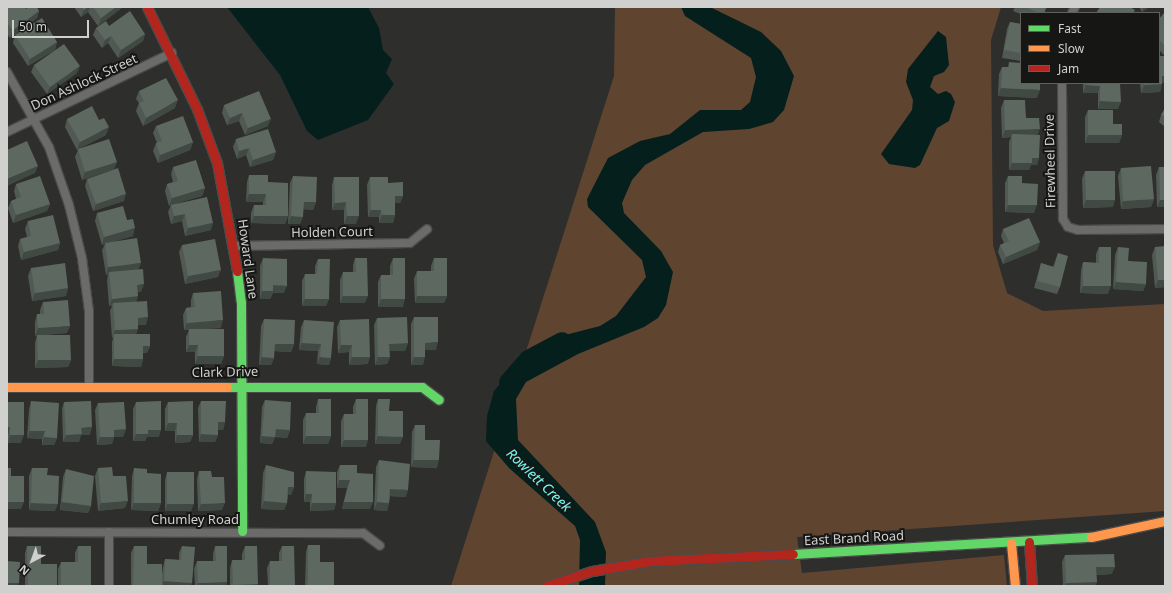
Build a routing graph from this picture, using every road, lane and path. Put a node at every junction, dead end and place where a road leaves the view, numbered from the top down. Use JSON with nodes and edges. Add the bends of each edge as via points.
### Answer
{"nodes":[{"id":1,"x":147,"y":7,"type":"edge"},
{"id":2,"x":172,"y":53,"type":"junction"},
{"id":3,"x":7,"y":72,"type":"edge"},
{"id":4,"x":1062,"y":84,"type":"edge"},
{"id":5,"x":34,"y":119,"type":"junction"},
{"id":6,"x":7,"y":132,"type":"edge"},
{"id":7,"x":427,"y":229,"type":"dead end"},
{"id":8,"x":1165,"y":229,"type":"edge"},
{"id":9,"x":233,"y":246,"type":"junction"},
{"id":10,"x":242,"y":385,"type":"junction"},
{"id":11,"x":89,"y":386,"type":"junction"},
{"id":12,"x":7,"y":387,"type":"edge"},
{"id":13,"x":439,"y":400,"type":"dead end"},
{"id":14,"x":1165,"y":521,"type":"edge"},
{"id":15,"x":242,"y":531,"type":"junction"},
{"id":16,"x":7,"y":532,"type":"edge"},
{"id":17,"x":109,"y":532,"type":"junction"},
{"id":18,"x":1029,"y":542,"type":"junction"},
{"id":19,"x":1011,"y":543,"type":"junction"},
{"id":20,"x":380,"y":546,"type":"dead end"},
{"id":21,"x":109,"y":586,"type":"edge"},
{"id":22,"x":546,"y":586,"type":"edge"},
{"id":23,"x":1015,"y":586,"type":"edge"},
{"id":24,"x":1032,"y":586,"type":"edge"}],
"edges":[{"from":1,"to":2,"type":"street","name":"Howard Lane"},
{"from":2,"to":5,"type":"street","name":"Don Ashlock Street"},
{"from":2,"to":9,"type":"street","name":"Howard Lane","via":[[217,163]]},
{"from":3,"to":5,"type":"street"},
{"from":4,"to":8,"type":"street","name":"Firewheel Drive","via":[[1063,219],[1068,227],[1078,230]]},
{"from":5,"to":6,"type":"street","name":"Don Ashlock Street"},
{"from":5,"to":11,"type":"street","via":[[49,147],[69,205],[82,258],[89,311]]},
{"from":7,"to":9,"type":"street","name":"Holden Court","via":[[410,242]]},
{"from":9,"to":10,"type":"street","name":"Howard Lane","via":[[241,302]]},
{"from":10,"to":11,"type":"street","name":"Clark Drive"},
{"from":10,"to":13,"type":"street","name":"Clark Drive","via":[[422,387]]},
{"from":10,"to":15,"type":"street","name":"Howard Lane"},
{"from":11,"to":12,"type":"street","name":"Clark Drive"},
{"from":14,"to":18,"type":"street","name":"East Brand Road","via":[[1098,536]]},
{"from":15,"to":17,"type":"street","name":"Chumley Road"},
{"from":15,"to":20,"type":"street","name":"Chumley Road","via":[[363,533]]},
{"from":16,"to":17,"type":"street","name":"Chumley Road"},
{"from":17,"to":21,"type":"street"},
{"from":18,"to":19,"type":"street","name":"East Brand Road"},
{"from":18,"to":24,"type":"street"},
{"from":19,"to":22,"type":"street","name":"East Brand Road","via":[[650,562],[592,571]]},
{"from":19,"to":23,"type":"street"}]}
